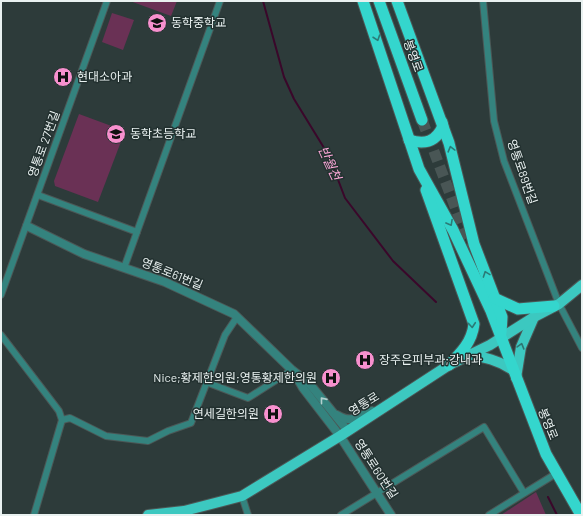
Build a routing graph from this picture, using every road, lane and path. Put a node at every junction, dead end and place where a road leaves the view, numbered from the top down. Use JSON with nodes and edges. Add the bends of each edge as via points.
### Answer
{"nodes":[{"id":1,"x":107,"y":1,"type":"edge"},
{"id":2,"x":220,"y":1,"type":"edge"},
{"id":3,"x":363,"y":1,"type":"edge"},
{"id":4,"x":379,"y":1,"type":"edge"},
{"id":5,"x":397,"y":1,"type":"edge"},
{"id":6,"x":483,"y":1,"type":"edge"},
{"id":7,"x":439,"y":115,"type":"junction"},
{"id":8,"x":422,"y":120,"type":"tunnel mouth"},
{"id":9,"x":408,"y":140,"type":"junction"},
{"id":10,"x":420,"y":169,"type":"junction"},
{"id":11,"x":38,"y":195,"type":"junction"},
{"id":12,"x":27,"y":226,"type":"junction"},
{"id":13,"x":137,"y":232,"type":"junction"},
{"id":14,"x":124,"y":268,"type":"junction"},
{"id":15,"x":582,"y":285,"type":"edge"},
{"id":16,"x":1,"y":295,"type":"edge"},
{"id":17,"x":494,"y":298,"type":"junction"},
{"id":18,"x":556,"y":305,"type":"junction"},
{"id":19,"x":237,"y":317,"type":"junction"},
{"id":20,"x":534,"y":317,"type":"junction"},
{"id":21,"x":1,"y":335,"type":"edge"},
{"id":22,"x":501,"y":338,"type":"junction"},
{"id":23,"x":581,"y":345,"type":"edge"},
{"id":24,"x":467,"y":355,"type":"junction"},
{"id":25,"x":449,"y":365,"type":"junction"},
{"id":26,"x":292,"y":370,"type":"junction"},
{"id":27,"x":515,"y":374,"type":"junction"},
{"id":28,"x":206,"y":382,"type":"junction"},
{"id":29,"x":384,"y":408,"type":"junction"},
{"id":30,"x":59,"y":411,"type":"junction"},
{"id":31,"x":333,"y":412,"type":"junction"},
{"id":32,"x":70,"y":418,"type":"junction"},
{"id":33,"x":62,"y":420,"type":"junction"},
{"id":34,"x":343,"y":433,"type":"junction"},
{"id":35,"x":557,"y":473,"type":"junction"},
{"id":36,"x":377,"y":493,"type":"junction"},
{"id":37,"x":524,"y":493,"type":"junction"},
{"id":38,"x":242,"y":496,"type":"junction"},
{"id":39,"x":34,"y":515,"type":"edge"},
{"id":40,"x":148,"y":515,"type":"edge"},
{"id":41,"x":248,"y":515,"type":"edge"},
{"id":42,"x":342,"y":515,"type":"edge"},
{"id":43,"x":391,"y":515,"type":"edge"},
{"id":44,"x":489,"y":515,"type":"edge"},
{"id":45,"x":581,"y":515,"type":"edge"}],
"edges":[{"from":1,"to":11,"type":"street","name":"영통로 27번길"},
{"from":2,"to":13,"type":"street"},
{"from":3,"to":9,"type":"highway","one_way":true},
{"from":4,"to":8,"type":"highway","name":"봉영로"},
{"from":5,"to":7,"type":"highway"},
{"from":6,"to":18,"type":"street","name":"영통로89번길","via":[[494,121],[504,161]]},
{"from":7,"to":9,"type":"highway","via":[[443,126],[437,137],[426,143]]},
{"from":17,"to":7,"type":"highway","one_way":true,"via":[[474,244],[449,143]]},
{"from":9,"to":10,"type":"highway"},
{"from":10,"to":22,"type":"highway","name":"봉영로","one_way":true,"via":[[453,230]]},
{"from":10,"to":25,"type":"highway","one_way":true,"via":[[430,204],[474,324],[467,345]]},
{"from":11,"to":12,"type":"street","name":"영통로 27번길"},
{"from":11,"to":13,"type":"street"},
{"from":12,"to":14,"type":"street","name":"영통로61번길","via":[[84,254]]},
{"from":12,"to":16,"type":"street","name":"영통로 27번길"},
{"from":13,"to":14,"type":"street"},
{"from":14,"to":19,"type":"street","name":"영통로61번길","via":[[165,282]]},
{"from":15,"to":18,"type":"main road","name":"영통로"},
{"from":17,"to":18,"type":"highway","via":[[518,309]]},
{"from":17,"to":22,"type":"highway","via":[[502,317]]},
{"from":18,"to":20,"type":"main road","name":"영통로"},
{"from":18,"to":23,"type":"street","name":"영통로89번길"},
{"from":19,"to":26,"type":"street","name":"영통로61번길"},
{"from":19,"to":28,"type":"street","via":[[225,335]]},
{"from":20,"to":22,"type":"main road","name":"영통로"},
{"from":27,"to":20,"type":"main road","one_way":true,"via":[[521,347]]},
{"from":21,"to":30,"type":"street"},
{"from":22,"to":24,"type":"main road","name":"영통로"},
{"from":22,"to":27,"type":"highway","name":"봉영로"},
{"from":24,"to":25,"type":"main road","name":"영통로"},
{"from":24,"to":27,"type":"main road","via":[[501,362]]},
{"from":25,"to":29,"type":"main road","name":"영통로"},
{"from":26,"to":28,"type":"street","via":[[248,398]]},
{"from":31,"to":26,"type":"street","one_way":true,"via":[[309,383]]},
{"from":26,"to":34,"type":"street","via":[[303,388]]},
{"from":27,"to":35,"type":"highway","name":"봉영로","via":[[546,454]]},
{"from":28,"to":32,"type":"street","via":[[191,423],[148,441],[106,436]]},
{"from":29,"to":31,"type":"street","via":[[350,421]]},
{"from":29,"to":34,"type":"main road","name":"영통로"},
{"from":30,"to":32,"type":"street"},
{"from":30,"to":33,"type":"street"},
{"from":31,"to":34,"type":"street"},
{"from":32,"to":33,"type":"street"},
{"from":33,"to":39,"type":"street"},
{"from":34,"to":36,"type":"street","name":"영통로60번길"},
{"from":34,"to":38,"type":"main road","name":"영통로"},
{"from":35,"to":37,"type":"street"},
{"from":35,"to":45,"type":"highway","name":"봉영로"},
{"from":36,"to":37,"type":"street","via":[[484,427]]},
{"from":36,"to":42,"type":"street"},
{"from":36,"to":43,"type":"street","name":"영통로60번길"},
{"from":37,"to":44,"type":"street"},
{"from":38,"to":40,"type":"main road","name":"영통로","via":[[184,511]]},
{"from":38,"to":41,"type":"street"}]}
